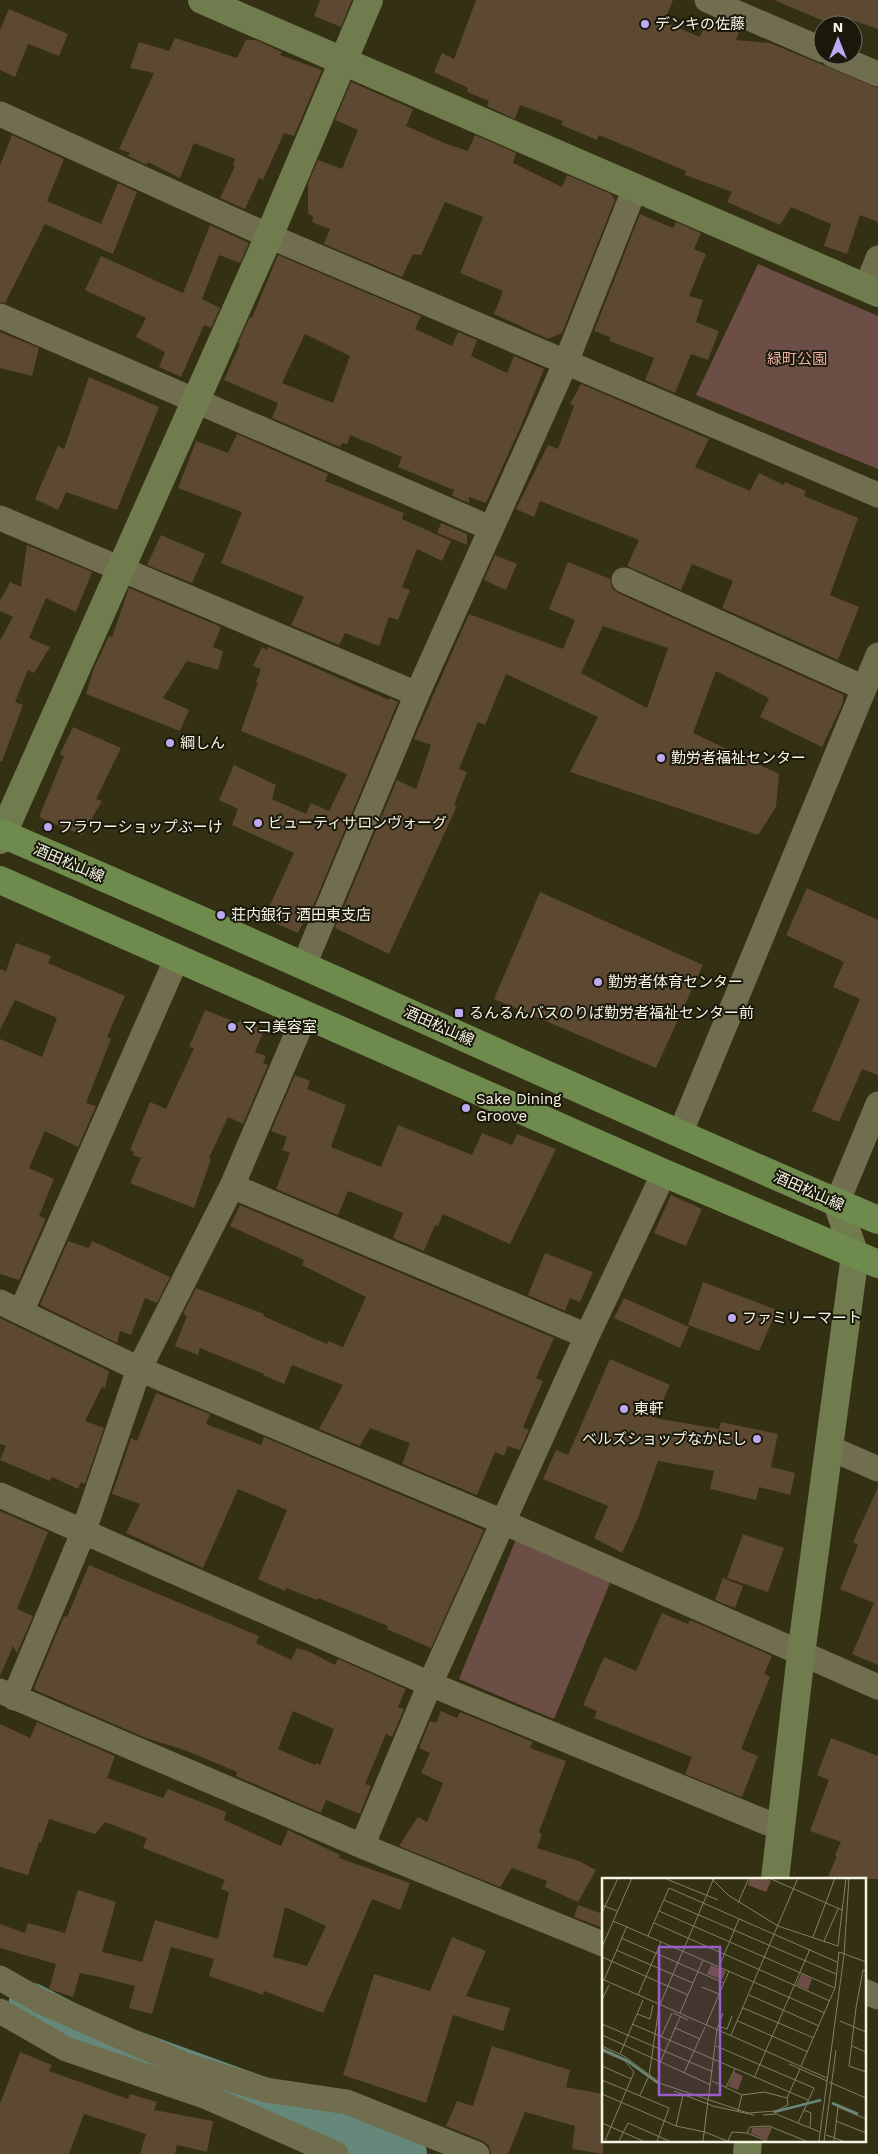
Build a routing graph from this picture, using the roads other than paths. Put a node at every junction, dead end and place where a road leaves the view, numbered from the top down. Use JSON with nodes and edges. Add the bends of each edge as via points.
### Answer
{"nodes":[{"id":1,"x":202,"y":0,"type":"edge"},
{"id":2,"x":369,"y":0,"type":"edge"},
{"id":3,"x":707,"y":0,"type":"edge"},
{"id":4,"x":813,"y":46,"type":"edge"},
{"id":5,"x":342,"y":60,"type":"junction"},
{"id":6,"x":857,"y":65,"type":"edge"},
{"id":7,"x":878,"y":74,"type":"edge"},
{"id":8,"x":0,"y":114,"type":"edge"},
{"id":9,"x":635,"y":188,"type":"junction"},
{"id":10,"x":269,"y":236,"type":"junction"},
{"id":11,"x":878,"y":258,"type":"edge"},
{"id":12,"x":872,"y":291,"type":"edge"},
{"id":13,"x":0,"y":316,"type":"edge"},
{"id":14,"x":566,"y":362,"type":"junction"},
{"id":15,"x":194,"y":401,"type":"junction"},
{"id":16,"x":878,"y":495,"type":"edge"},
{"id":17,"x":0,"y":518,"type":"edge"},
{"id":18,"x":490,"y":528,"type":"junction"},
{"id":19,"x":122,"y":568,"type":"junction"},
{"id":20,"x":624,"y":580,"type":"dead end"},
{"id":21,"x":878,"y":655,"type":"edge"},
{"id":22,"x":864,"y":688,"type":"junction"},
{"id":23,"x":417,"y":694,"type":"junction"},
{"id":24,"x":1,"y":836,"type":"edge"},
{"id":25,"x":0,"y":880,"type":"edge"},
{"id":26,"x":177,"y":958,"type":"junction"},
{"id":27,"x":304,"y":965,"type":"junction"},
{"id":28,"x":305,"y":1015,"type":"junction"},
{"id":29,"x":878,"y":1104,"type":"edge"},
{"id":30,"x":680,"y":1134,"type":"junction"},
{"id":31,"x":869,"y":1153,"type":"edge"},
{"id":32,"x":664,"y":1173,"type":"junction"},
{"id":33,"x":232,"y":1186,"type":"junction"},
{"id":34,"x":837,"y":1203,"type":"junction"},
{"id":35,"x":878,"y":1220,"type":"edge"},
{"id":36,"x":867,"y":1259,"type":"edge"},
{"id":37,"x":11,"y":1307,"type":"edge"},
{"id":38,"x":587,"y":1336,"type":"junction"},
{"id":39,"x":139,"y":1369,"type":"junction"},
{"id":40,"x":830,"y":1448,"type":"junction"},
{"id":41,"x":878,"y":1469,"type":"edge"},
{"id":42,"x":0,"y":1495,"type":"edge"},
{"id":43,"x":503,"y":1522,"type":"junction"},
{"id":44,"x":83,"y":1533,"type":"junction"},
{"id":45,"x":801,"y":1654,"type":"junction"},
{"id":46,"x":430,"y":1684,"type":"junction"},
{"id":47,"x":878,"y":1687,"type":"edge"},
{"id":48,"x":7,"y":1694,"type":"edge"},
{"id":49,"x":780,"y":1828,"type":"junction"},
{"id":50,"x":362,"y":1846,"type":"junction"},
{"id":51,"x":775,"y":1878,"type":"edge"},
{"id":52,"x":602,"y":1944,"type":"edge"},
{"id":53,"x":0,"y":1978,"type":"edge"},
{"id":54,"x":866,"y":1992,"type":"edge"},
{"id":55,"x":878,"y":1997,"type":"edge"},
{"id":56,"x":0,"y":2011,"type":"edge"},
{"id":57,"x":336,"y":2154,"type":"edge"},
{"id":58,"x":477,"y":2154,"type":"edge"}],
"edges":[{"from":1,"to":5,"type":"street"},
{"from":2,"to":5,"type":"street"},
{"from":3,"to":4,"type":"street"},
{"from":5,"to":9,"type":"street"},
{"from":5,"to":10,"type":"street"},
{"from":6,"to":7,"type":"street"},
{"from":8,"to":10,"type":"street"},
{"from":9,"to":12,"type":"street"},
{"from":9,"to":14,"type":"street"},
{"from":10,"to":14,"type":"street"},
{"from":10,"to":15,"type":"street"},
{"from":11,"to":12,"type":"street"},
{"from":13,"to":15,"type":"street"},
{"from":14,"to":16,"type":"street"},
{"from":14,"to":18,"type":"street"},
{"from":15,"to":18,"type":"street"},
{"from":15,"to":19,"type":"street"},
{"from":17,"to":19,"type":"street"},
{"from":18,"to":23,"type":"street"},
{"from":19,"to":23,"type":"street"},
{"from":19,"to":24,"type":"street"},
{"from":20,"to":22,"type":"street"},
{"from":21,"to":22,"type":"street"},
{"from":22,"to":30,"type":"street"},
{"from":23,"to":27,"type":"street"},
{"from":24,"to":27,"type":"main road","name":"酒田松山線"},
{"from":25,"to":26,"type":"main road"},
{"from":26,"to":28,"type":"main road"},
{"from":26,"to":37,"type":"street"},
{"from":27,"to":30,"type":"main road","name":"酒田松山線"},
{"from":28,"to":32,"type":"main road"},
{"from":28,"to":33,"type":"street"},
{"from":29,"to":31,"type":"street"},
{"from":30,"to":34,"type":"main road","name":"酒田松山線"},
{"from":31,"to":34,"type":"street"},
{"from":32,"to":36,"type":"main road"},
{"from":32,"to":38,"type":"street"},
{"from":33,"to":38,"type":"street"},
{"from":33,"to":39,"type":"street"},
{"from":34,"to":35,"type":"main road","name":"酒田松山線"},
{"from":34,"to":36,"type":"street"},
{"from":36,"to":40,"type":"street"},
{"from":37,"to":39,"type":"street"},
{"from":38,"to":43,"type":"street"},
{"from":39,"to":43,"type":"street"},
{"from":39,"to":44,"type":"street"},
{"from":40,"to":41,"type":"street"},
{"from":40,"to":45,"type":"street"},
{"from":42,"to":44,"type":"street"},
{"from":43,"to":45,"type":"street"},
{"from":43,"to":46,"type":"street"},
{"from":44,"to":46,"type":"street"},
{"from":44,"to":48,"type":"street"},
{"from":45,"to":47,"type":"street"},
{"from":45,"to":49,"type":"street"},
{"from":46,"to":49,"type":"street"},
{"from":46,"to":50,"type":"street"},
{"from":48,"to":50,"type":"street"},
{"from":49,"to":51,"type":"street"},
{"from":50,"to":52,"type":"street"},
{"from":53,"to":58,"type":"street","via":[[42,2002],[185,2065],[266,2090],[347,2102]]},
{"from":54,"to":55,"type":"street"},
{"from":56,"to":57,"type":"street","via":[[66,2049],[207,2097]]}]}
